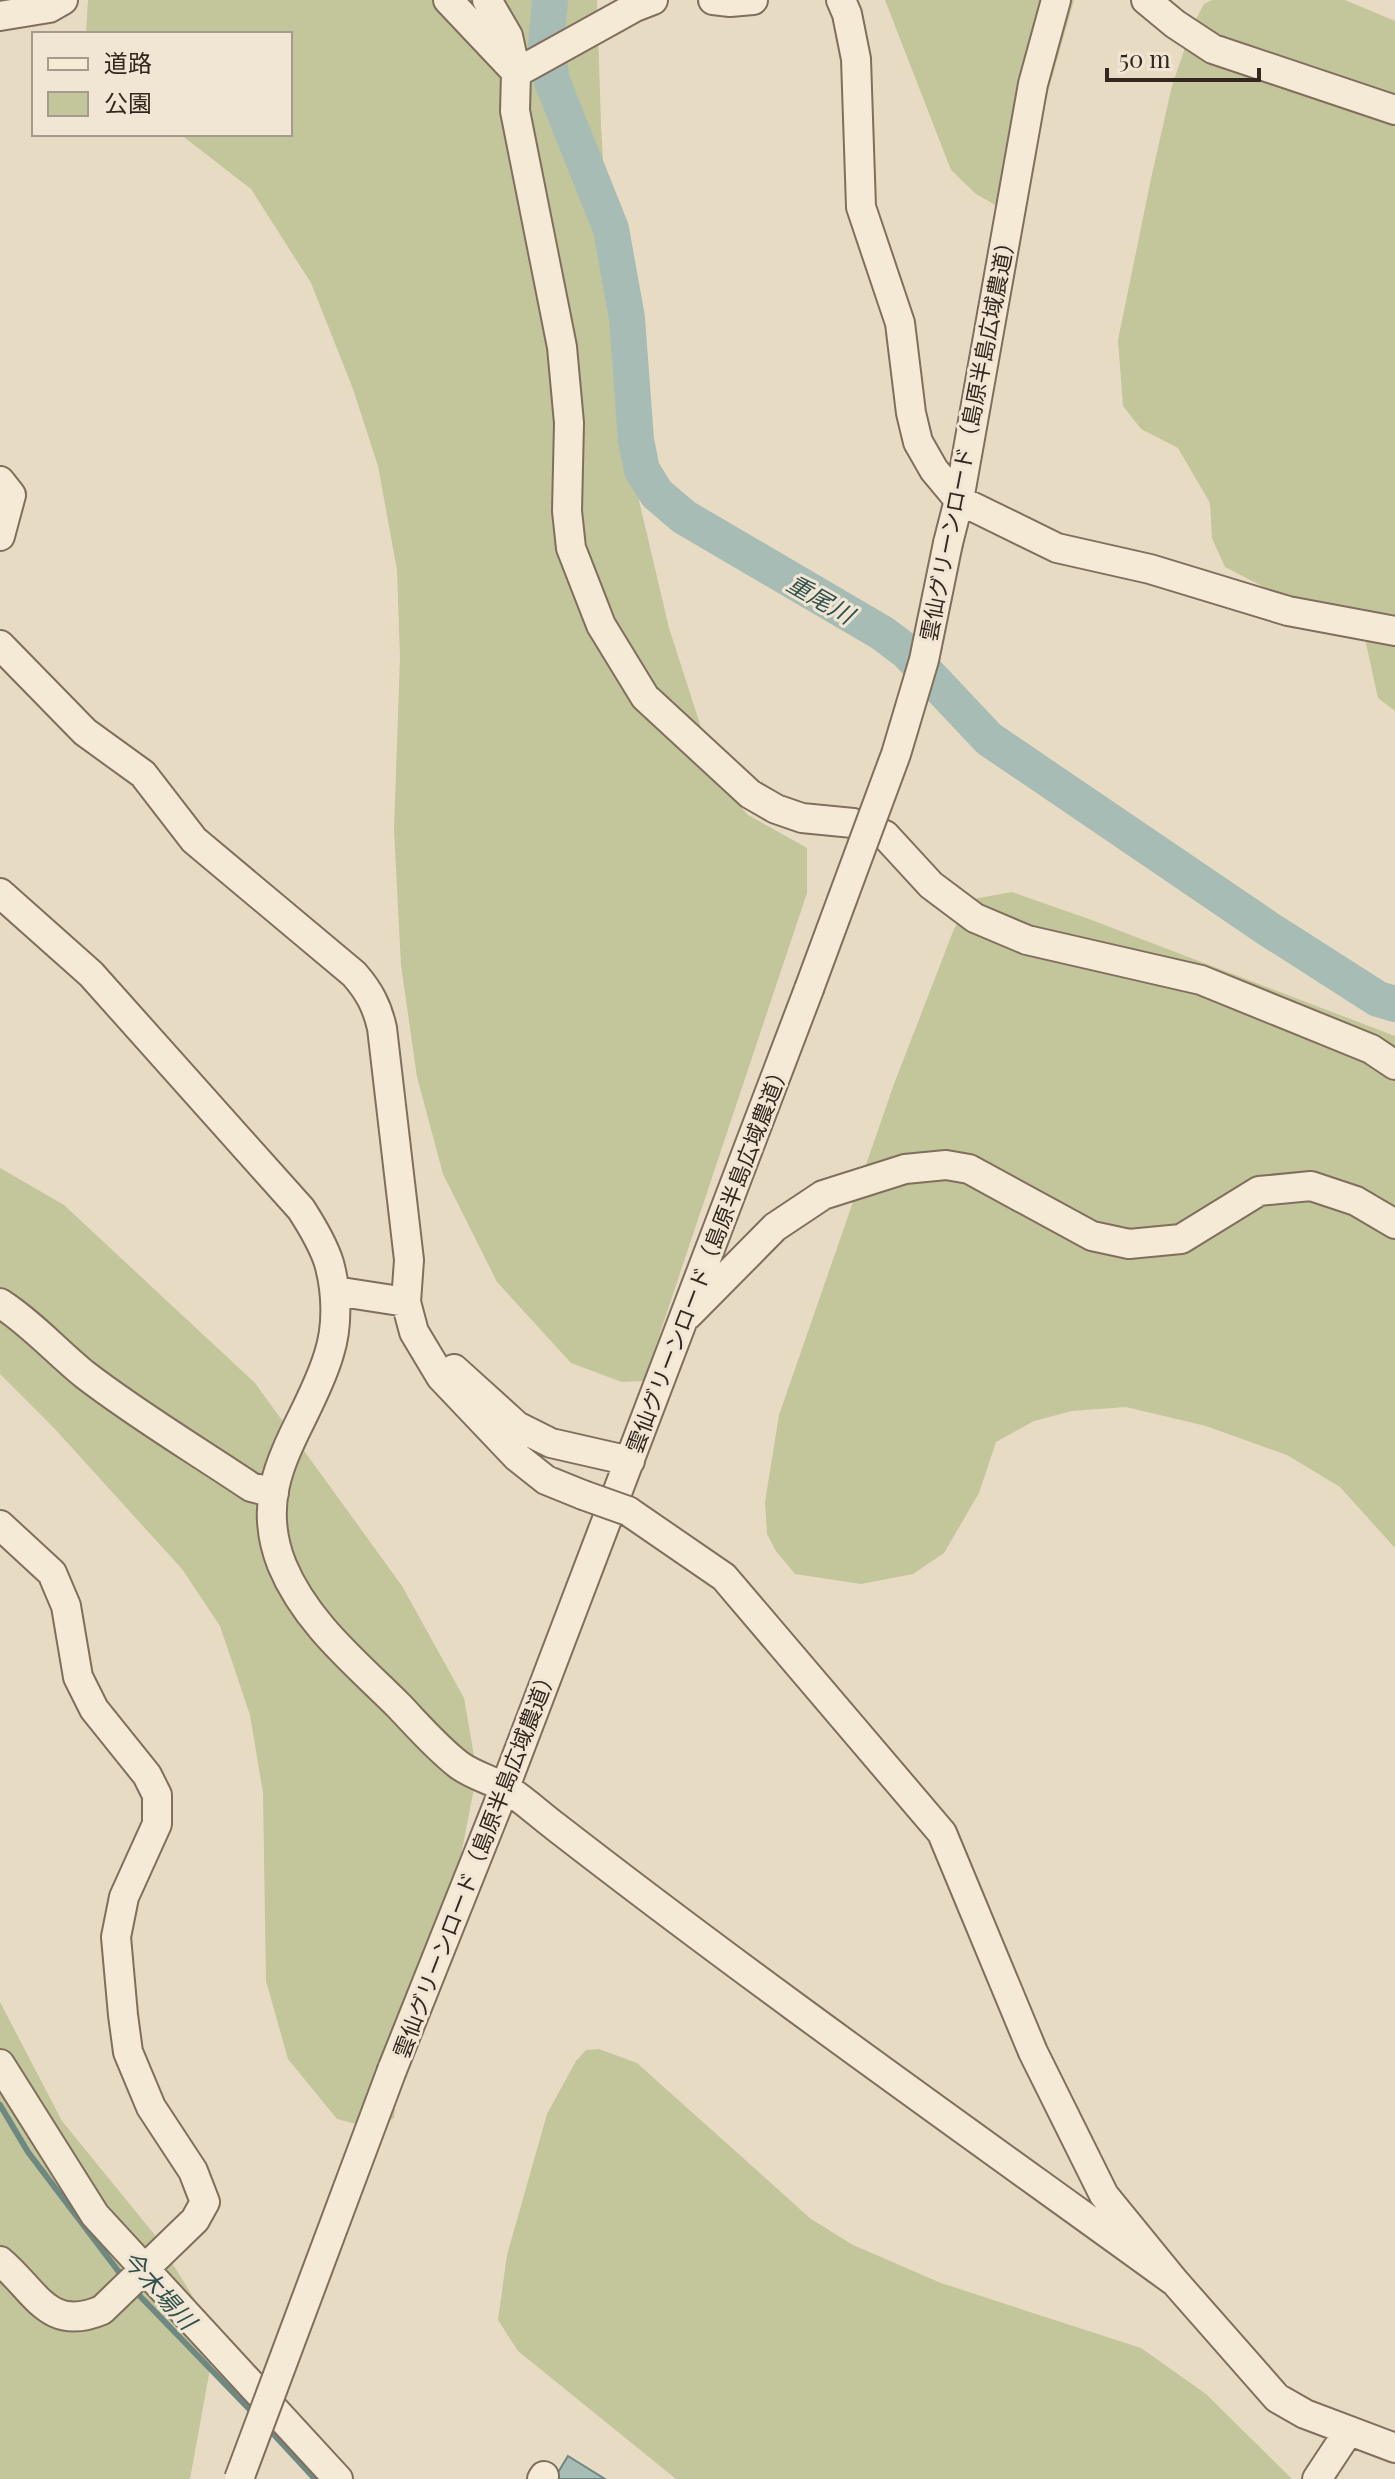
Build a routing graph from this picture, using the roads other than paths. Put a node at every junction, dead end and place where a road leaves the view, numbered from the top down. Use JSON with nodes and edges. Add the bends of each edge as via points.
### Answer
{"nodes":[{"id":1,"x":63,"y":0,"type":"edge"},
{"id":2,"x":448,"y":0,"type":"edge"},
{"id":3,"x":487,"y":0,"type":"edge"},
{"id":4,"x":653,"y":0,"type":"edge"},
{"id":5,"x":713,"y":0,"type":"edge"},
{"id":6,"x":753,"y":0,"type":"edge"},
{"id":7,"x":841,"y":0,"type":"edge"},
{"id":8,"x":1056,"y":0,"type":"edge"},
{"id":9,"x":1146,"y":0,"type":"edge"},
{"id":10,"x":0,"y":16,"type":"edge"},
{"id":11,"x":540,"y":60,"type":"junction"},
{"id":12,"x":1395,"y":110,"type":"edge"},
{"id":13,"x":0,"y":481,"type":"edge"},
{"id":14,"x":959,"y":500,"type":"junction"},
{"id":15,"x":0,"y":536,"type":"edge"},
{"id":16,"x":1395,"y":631,"type":"edge"},
{"id":17,"x":0,"y":645,"type":"edge"},
{"id":18,"x":0,"y":893,"type":"edge"},
{"id":19,"x":1395,"y":1065,"type":"edge"},
{"id":20,"x":1395,"y":1224,"type":"edge"},
{"id":21,"x":335,"y":1291,"type":"junction"},
{"id":22,"x":406,"y":1302,"type":"junction"},
{"id":23,"x":0,"y":1303,"type":"edge"},
{"id":24,"x":680,"y":1324,"type":"junction"},
{"id":25,"x":428,"y":1356,"type":"junction"},
{"id":26,"x":630,"y":1461,"type":"junction"},
{"id":27,"x":274,"y":1493,"type":"junction"},
{"id":28,"x":0,"y":1525,"type":"edge"},
{"id":29,"x":505,"y":1787,"type":"junction"},
{"id":30,"x":0,"y":2064,"type":"edge"},
{"id":31,"x":0,"y":2261,"type":"edge"},
{"id":32,"x":136,"y":2277,"type":"junction"},
{"id":33,"x":1175,"y":2282,"type":"junction"},
{"id":34,"x":1348,"y":2432,"type":"junction"},
{"id":35,"x":1395,"y":2448,"type":"edge"},
{"id":36,"x":239,"y":2479,"type":"edge"},
{"id":37,"x":338,"y":2479,"type":"edge"},
{"id":38,"x":1317,"y":2479,"type":"edge"}],
"edges":[{"from":1,"to":10,"type":"street","via":[[49,8]]},
{"from":2,"to":11,"type":"street"},
{"from":3,"to":11,"type":"street","via":[[508,36]]},
{"from":4,"to":11,"type":"street"},
{"from":5,"to":6,"type":"street"},
{"from":7,"to":14,"type":"street","via":[[856,59],[861,207],[900,323],[918,442]]},
{"from":8,"to":14,"type":"street","name":"雲仙グリーンロード（島原半島広域農道）","via":[[1033,84]]},
{"from":9,"to":12,"type":"street","via":[[1213,49]]},
{"from":11,"to":19,"type":"street","via":[[515,111],[562,347],[571,548],[601,625],[645,697],[750,794],[802,818],[853,823],[885,835],[931,885],[975,918],[1027,940],[1201,980],[1371,1049]]},
{"from":13,"to":15,"type":"street","via":[[11,495]]},
{"from":14,"to":16,"type":"street","via":[[1057,548],[1150,569],[1288,611]]},
{"from":14,"to":24,"type":"street","name":"雲仙グリーンロード（島原半島広域農道）","bridge":true,"via":[[924,660],[896,754]]},
{"from":17,"to":22,"type":"street","via":[[85,732],[143,774],[194,840],[368,991],[382,1028],[409,1260]]},
{"from":18,"to":21,"type":"street","via":[[91,974],[301,1209],[329,1262]]},
{"from":20,"to":24,"type":"street","via":[[1338,1193],[1311,1186],[1259,1191],[1181,1239],[1129,1244],[1092,1236],[969,1169],[905,1169],[823,1195],[775,1227]]},
{"from":21,"to":22,"type":"street"},
{"from":21,"to":27,"type":"street","via":[[330,1352],[287,1445]]},
{"from":22,"to":25,"type":"street"},
{"from":23,"to":27,"type":"street","via":[[119,1399],[251,1487]]},
{"from":24,"to":26,"type":"street","name":"雲仙グリーンロード（島原半島広域農道）"},
{"from":25,"to":26,"type":"street","via":[[458,1372],[517,1426],[551,1443]]},
{"from":25,"to":33,"type":"street","bridge":true,"via":[[441,1377],[517,1457],[546,1480],[628,1511],[724,1577],[942,1833],[1033,2052],[1104,2195]]},
{"from":26,"to":29,"type":"street","name":"雲仙グリーンロード（島原半島広域農道）"},
{"from":27,"to":29,"type":"street","via":[[281,1562],[322,1630],[452,1760]]},
{"from":28,"to":32,"type":"street","via":[[52,1573],[66,1606],[78,1677],[94,1709],[157,1795],[157,1824],[124,1897],[116,1937],[123,2015],[128,2052],[151,2107],[193,2171],[205,2202],[195,2220]]},
{"from":29,"to":33,"type":"street","via":[[659,1907]]},
{"from":29,"to":36,"type":"street","name":"雲仙グリーンロード（島原半島広域農道）","bridge":true},
{"from":30,"to":32,"type":"street"},
{"from":31,"to":32,"type":"street","via":[[41,2305],[68,2317],[102,2310]]},
{"from":32,"to":37,"type":"street"},
{"from":33,"to":34,"type":"street","via":[[1277,2398]]},
{"from":34,"to":35,"type":"street"},
{"from":34,"to":38,"type":"street"}]}
